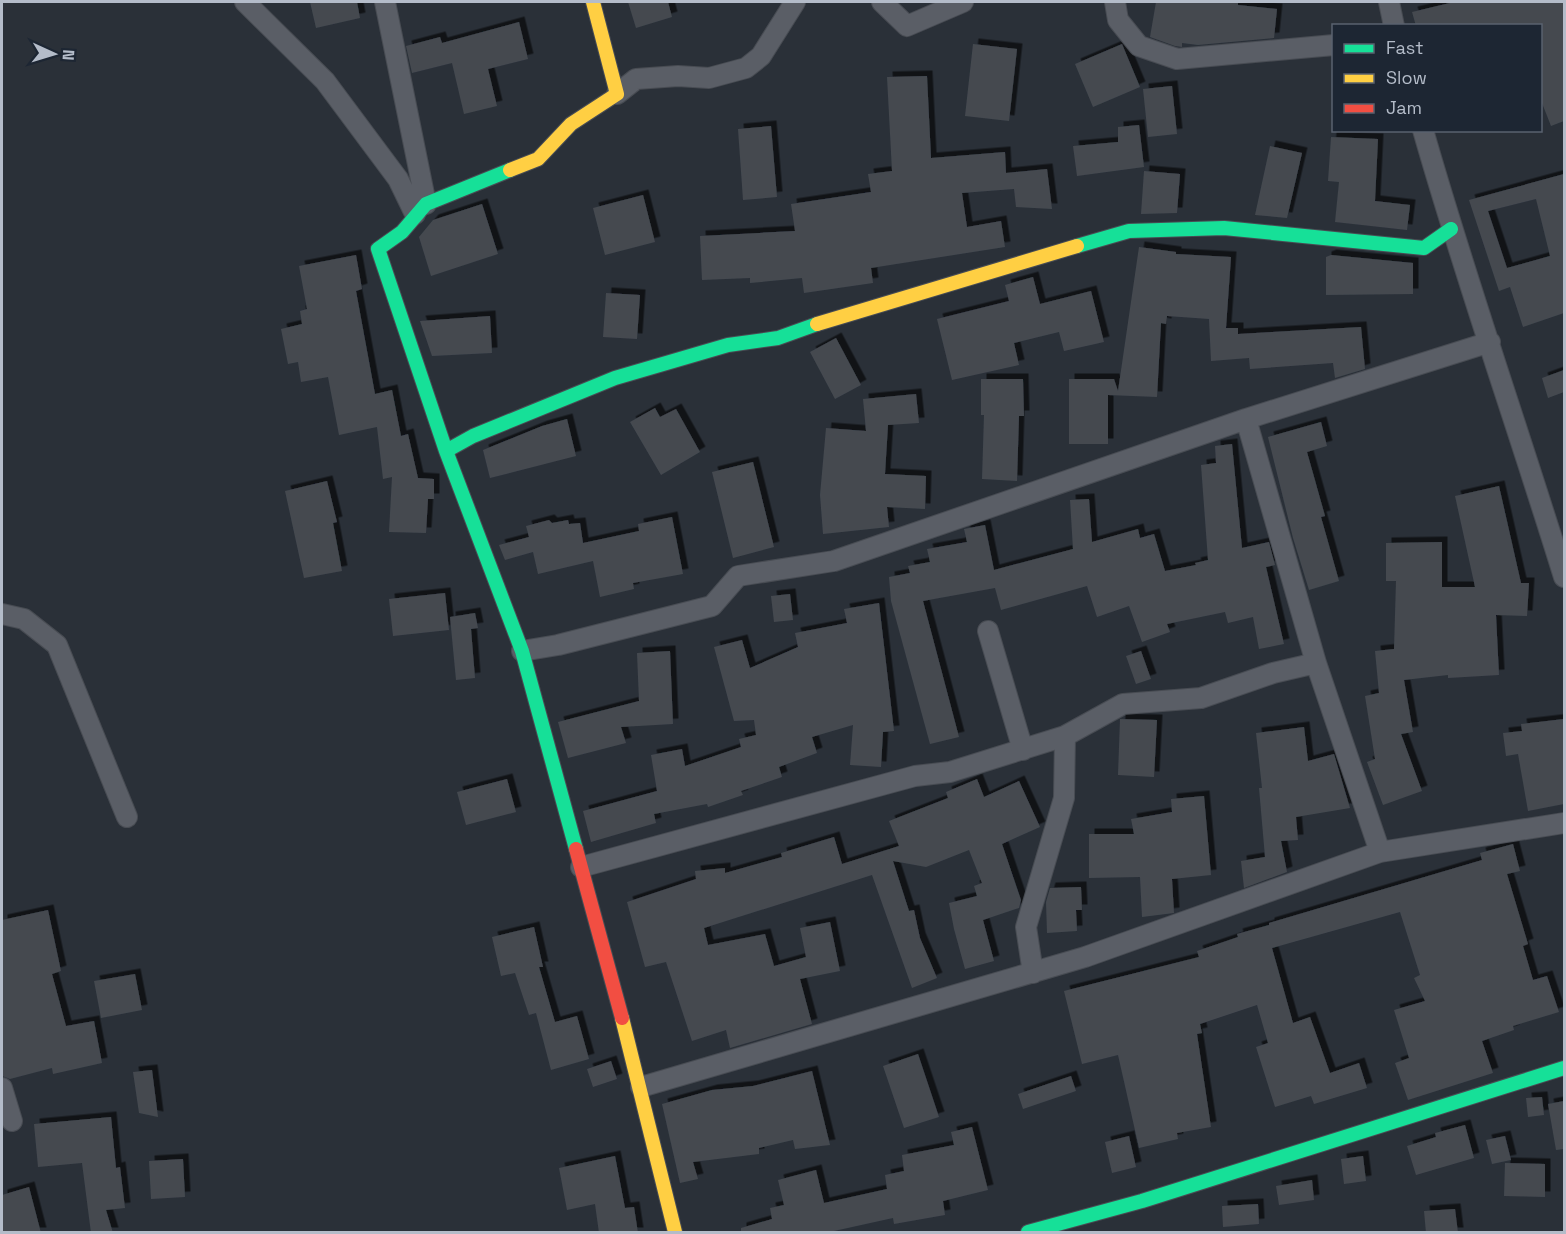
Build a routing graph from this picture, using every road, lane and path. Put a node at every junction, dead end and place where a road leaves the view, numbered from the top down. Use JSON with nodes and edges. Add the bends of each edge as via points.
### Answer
{"nodes":[{"id":1,"x":245,"y":2,"type":"edge"},
{"id":2,"x":385,"y":2,"type":"edge"},
{"id":3,"x":593,"y":2,"type":"edge"},
{"id":4,"x":795,"y":2,"type":"edge"},
{"id":5,"x":882,"y":2,"type":"edge"},
{"id":6,"x":963,"y":2,"type":"edge"},
{"id":7,"x":1115,"y":2,"type":"edge"},
{"id":8,"x":1389,"y":2,"type":"edge"},
{"id":9,"x":1394,"y":24,"type":"edge"},
{"id":10,"x":1332,"y":45,"type":"edge"},
{"id":11,"x":617,"y":94,"type":"junction"},
{"id":12,"x":1424,"y":132,"type":"edge"},
{"id":13,"x":420,"y":209,"type":"junction"},
{"id":14,"x":1451,"y":229,"type":"junction"},
{"id":15,"x":1490,"y":342,"type":"junction"},
{"id":16,"x":1246,"y":419,"type":"junction"},
{"id":17,"x":446,"y":452,"type":"junction"},
{"id":18,"x":1564,"y":577,"type":"edge"},
{"id":19,"x":2,"y":614,"type":"edge"},
{"id":20,"x":988,"y":631,"type":"dead end"},
{"id":21,"x":522,"y":651,"type":"junction"},
{"id":22,"x":1316,"y":663,"type":"junction"},
{"id":23,"x":1065,"y":736,"type":"junction"},
{"id":24,"x":1023,"y":750,"type":"junction"},
{"id":25,"x":127,"y":818,"type":"dead end"},
{"id":26,"x":1564,"y":823,"type":"edge"},
{"id":27,"x":1380,"y":852,"type":"junction"},
{"id":28,"x":581,"y":867,"type":"junction"},
{"id":29,"x":1033,"y":973,"type":"junction"},
{"id":30,"x":1564,"y":1068,"type":"edge"},
{"id":31,"x":640,"y":1087,"type":"junction"},
{"id":32,"x":2,"y":1088,"type":"edge"},
{"id":33,"x":12,"y":1121,"type":"dead end"},
{"id":34,"x":675,"y":1233,"type":"edge"},
{"id":35,"x":1028,"y":1233,"type":"edge"}],
"edges":[{"from":1,"to":13,"type":"street","via":[[325,81]]},
{"from":2,"to":13,"type":"street"},
{"from":3,"to":11,"type":"street"},
{"from":4,"to":11,"type":"street","via":[[761,56],[746,68],[709,78],[636,79]]},
{"from":5,"to":6,"type":"street","via":[[907,26]]},
{"from":7,"to":10,"type":"street","via":[[1118,20],[1139,46],[1177,59]]},
{"from":8,"to":9,"type":"street"},
{"from":11,"to":13,"type":"street","via":[[571,124],[538,159]]},
{"from":12,"to":14,"type":"street"},
{"from":13,"to":17,"type":"street","via":[[402,232],[378,249]]},
{"from":14,"to":15,"type":"street"},
{"from":14,"to":17,"type":"street","via":[[1424,248],[1224,228],[1129,231],[778,338],[728,345],[615,378],[473,436]]},
{"from":15,"to":16,"type":"street"},
{"from":15,"to":18,"type":"street"},
{"from":16,"to":21,"type":"street","via":[[834,561],[738,576],[712,606]]},
{"from":16,"to":22,"type":"street"},
{"from":17,"to":21,"type":"street"},
{"from":19,"to":25,"type":"street","via":[[24,619],[57,645]]},
{"from":20,"to":24,"type":"street"},
{"from":21,"to":28,"type":"street"},
{"from":22,"to":23,"type":"street","via":[[1273,673],[1202,698],[1122,704]]},
{"from":22,"to":27,"type":"street"},
{"from":23,"to":24,"type":"street"},
{"from":23,"to":29,"type":"street","via":[[1064,798],[1026,927]]},
{"from":24,"to":28,"type":"street"},
{"from":26,"to":27,"type":"street"},
{"from":27,"to":29,"type":"street"},
{"from":28,"to":31,"type":"street"},
{"from":29,"to":31,"type":"street"},
{"from":30,"to":35,"type":"street"},
{"from":31,"to":34,"type":"street"},
{"from":32,"to":33,"type":"street"}]}
